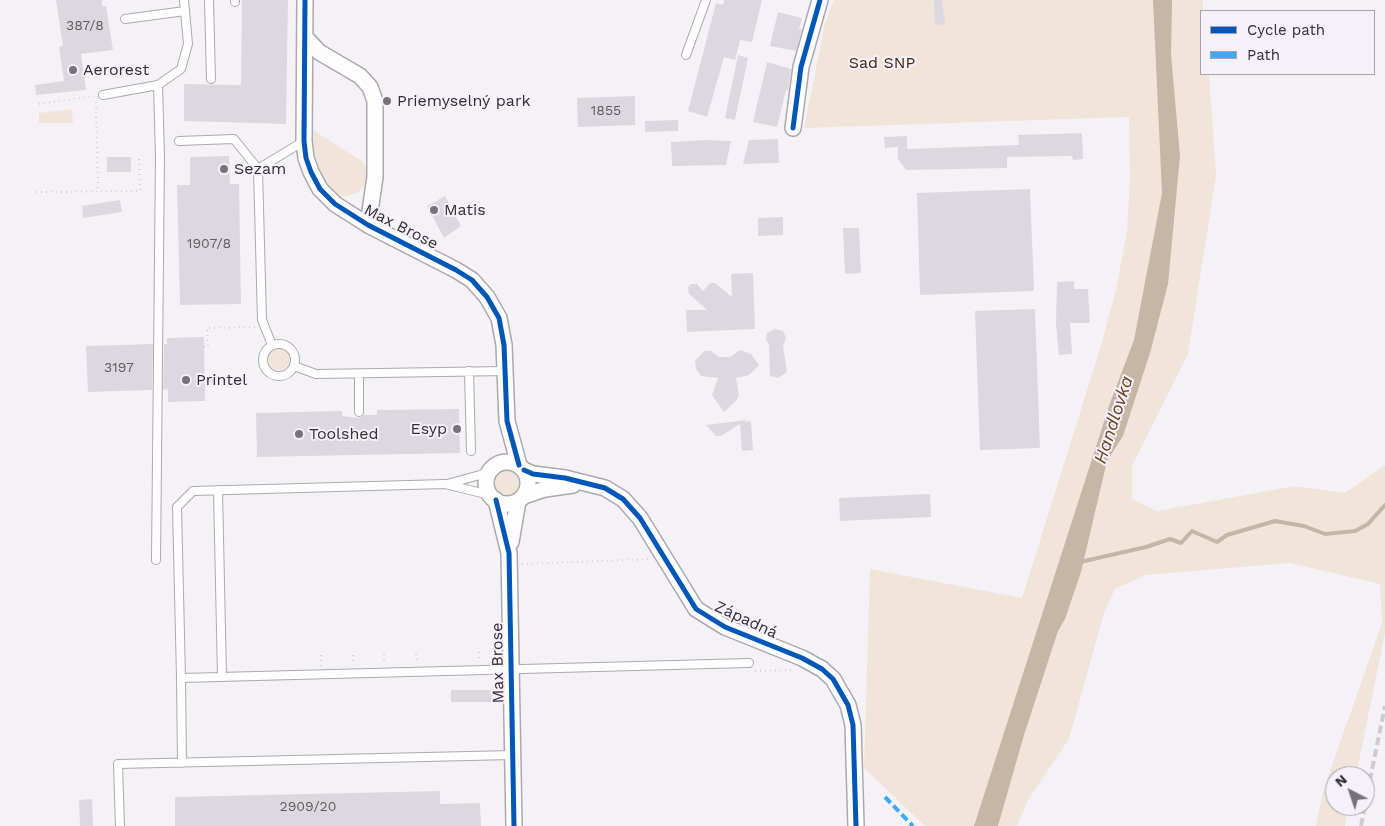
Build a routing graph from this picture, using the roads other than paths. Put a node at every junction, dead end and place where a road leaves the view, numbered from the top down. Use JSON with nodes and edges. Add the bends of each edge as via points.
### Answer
{"nodes":[{"id":1,"x":184,"y":0,"type":"edge"},
{"id":2,"x":208,"y":0,"type":"edge"},
{"id":3,"x":305,"y":0,"type":"edge"},
{"id":4,"x":706,"y":0,"type":"edge"},
{"id":5,"x":820,"y":0,"type":"edge"},
{"id":6,"x":185,"y":11,"type":"junction"},
{"id":7,"x":124,"y":19,"type":"dead end"},
{"id":8,"x":305,"y":38,"type":"junction"},
{"id":9,"x":686,"y":55,"type":"dead end"},
{"id":10,"x":212,"y":79,"type":"dead end"},
{"id":11,"x":158,"y":86,"type":"junction"},
{"id":12,"x":103,"y":95,"type":"dead end"},
{"id":13,"x":793,"y":128,"type":"dead end"},
{"id":14,"x":179,"y":141,"type":"dead end"},
{"id":15,"x":304,"y":141,"type":"junction"},
{"id":16,"x":258,"y":169,"type":"junction"},
{"id":17,"x":368,"y":225,"type":"junction"},
{"id":18,"x":272,"y":345,"type":"junction"},
{"id":19,"x":294,"y":366,"type":"junction"},
{"id":20,"x":506,"y":371,"type":"junction"},
{"id":21,"x":469,"y":372,"type":"junction"},
{"id":22,"x":359,"y":374,"type":"junction"},
{"id":23,"x":359,"y":412,"type":"dead end"},
{"id":24,"x":506,"y":421,"type":"junction"},
{"id":25,"x":471,"y":451,"type":"dead end"},
{"id":26,"x":494,"y":467,"type":"junction"},
{"id":27,"x":522,"y":467,"type":"junction"},
{"id":28,"x":584,"y":483,"type":"junction"},
{"id":29,"x":445,"y":484,"type":"junction"},
{"id":30,"x":218,"y":490,"type":"junction"},
{"id":31,"x":493,"y":498,"type":"junction"},
{"id":32,"x":521,"y":498,"type":"junction"},
{"id":33,"x":513,"y":559,"type":"junction"},
{"id":34,"x":156,"y":560,"type":"dead end"},
{"id":35,"x":749,"y":664,"type":"dead end"},
{"id":36,"x":511,"y":669,"type":"junction"},
{"id":37,"x":222,"y":677,"type":"junction"},
{"id":38,"x":181,"y":678,"type":"junction"},
{"id":39,"x":513,"y":755,"type":"junction"},
{"id":40,"x":182,"y":763,"type":"junction"},
{"id":41,"x":120,"y":826,"type":"edge"},
{"id":42,"x":514,"y":826,"type":"edge"},
{"id":43,"x":856,"y":826,"type":"edge"}],
"edges":[{"from":1,"to":6,"type":"lane"},
{"from":2,"to":10,"type":"lane"},
{"from":3,"to":8,"type":"street","name":"Max Brose"},
{"from":4,"to":9,"type":"lane"},
{"from":5,"to":13,"type":"street","via":[[800,67]]},
{"from":6,"to":7,"type":"lane"},
{"from":6,"to":11,"type":"lane","via":[[188,44],[181,69]]},
{"from":8,"to":15,"type":"street","name":"Max Brose"},
{"from":8,"to":17,"type":"street","via":[[319,52],[360,76],[370,87],[375,101],[375,177]]},
{"from":11,"to":12,"type":"lane"},
{"from":11,"to":34,"type":"lane"},
{"from":14,"to":16,"type":"lane","via":[[234,139]]},
{"from":15,"to":16,"type":"lane"},
{"from":15,"to":17,"type":"street","name":"Max Brose","via":[[306,158],[320,189],[335,204]]},
{"from":16,"to":18,"type":"lane","via":[[262,320]]},
{"from":17,"to":20,"type":"street","name":"Max Brose","via":[[472,280],[499,318]]},
{"from":18,"to":19,"type":"lane","via":[[284,344],[290,348],[295,358]]},
{"from":18,"to":19,"type":"lane","via":[[263,354],[263,364],[268,372],[281,376]]},
{"from":19,"to":22,"type":"lane","via":[[316,374]]},
{"from":20,"to":21,"type":"lane"},
{"from":20,"to":24,"type":"street","name":"Max Brose"},
{"from":21,"to":22,"type":"lane"},
{"from":21,"to":25,"type":"lane"},
{"from":22,"to":23,"type":"lane"},
{"from":24,"to":26,"type":"street","name":"Max Brose"},
{"from":24,"to":27,"type":"street","name":"Max Brose"},
{"from":26,"to":27,"type":"street","via":[[508,462]]},
{"from":26,"to":29,"type":"lane","via":[[480,475]]},
{"from":26,"to":31,"type":"street","name":"Max Brose","via":[[486,484]]},
{"from":27,"to":28,"type":"street","name":"Západná","via":[[533,474]]},
{"from":27,"to":32,"type":"street","name":"Max Brose","via":[[528,481]]},
{"from":28,"to":32,"type":"street","name":"Západná","via":[[545,489]]},
{"from":28,"to":43,"type":"street","name":"Západná","via":[[605,488],[640,518],[696,609],[725,627],[802,658],[833,678],[848,705],[853,725]]},
{"from":29,"to":30,"type":"lane"},
{"from":29,"to":31,"type":"lane"},
{"from":30,"to":37,"type":"lane"},
{"from":30,"to":38,"type":"lane","via":[[193,491],[177,507]]},
{"from":31,"to":32,"type":"street","via":[[507,504]]},
{"from":31,"to":33,"type":"street","name":"Max Brose"},
{"from":32,"to":33,"type":"street","name":"Max Brose"},
{"from":33,"to":36,"type":"street","name":"Max Brose"},
{"from":35,"to":36,"type":"lane"},
{"from":36,"to":37,"type":"lane"},
{"from":36,"to":39,"type":"street","name":"Max Brose"},
{"from":37,"to":38,"type":"lane"},
{"from":38,"to":40,"type":"lane"},
{"from":39,"to":40,"type":"lane"},
{"from":39,"to":42,"type":"street","name":"Max Brose"},
{"from":40,"to":41,"type":"lane","via":[[118,764]]}]}
